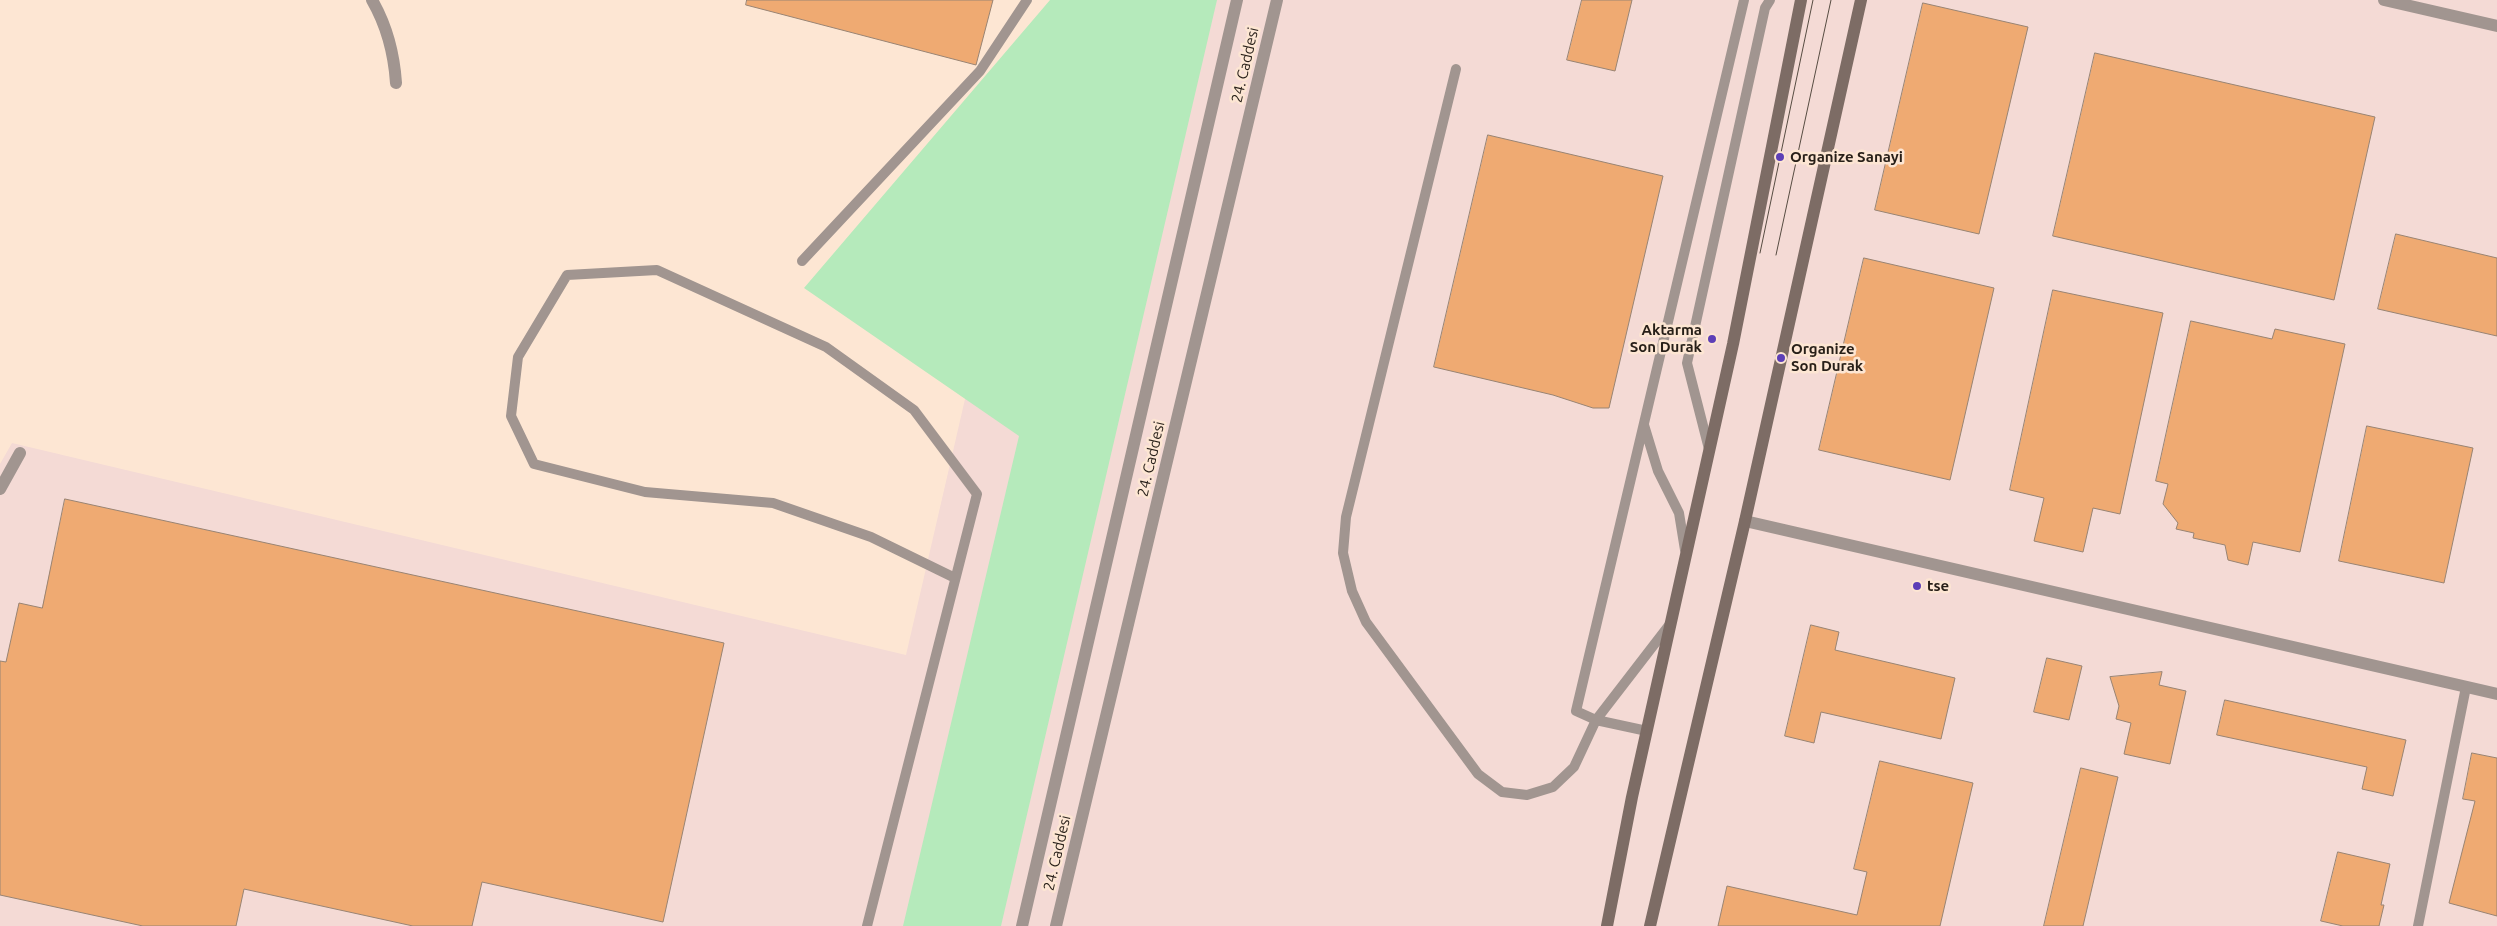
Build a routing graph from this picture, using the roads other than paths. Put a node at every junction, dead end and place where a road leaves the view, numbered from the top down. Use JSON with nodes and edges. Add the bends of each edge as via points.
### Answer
{"nodes":[{"id":1,"x":372,"y":0,"type":"edge"},
{"id":2,"x":1027,"y":0,"type":"edge"},
{"id":3,"x":1237,"y":0,"type":"edge"},
{"id":4,"x":1277,"y":0,"type":"edge"},
{"id":5,"x":1744,"y":0,"type":"edge"},
{"id":6,"x":1770,"y":0,"type":"edge"},
{"id":7,"x":1801,"y":0,"type":"edge"},
{"id":8,"x":1861,"y":0,"type":"edge"},
{"id":9,"x":2384,"y":0,"type":"edge"},
{"id":10,"x":2497,"y":26,"type":"edge"},
{"id":11,"x":1456,"y":70,"type":"dead end"},
{"id":12,"x":396,"y":83,"type":"dead end"},
{"id":13,"x":802,"y":260,"type":"dead end"},
{"id":14,"x":1644,"y":424,"type":"junction"},
{"id":15,"x":1710,"y":450,"type":"junction"},
{"id":16,"x":20,"y":453,"type":"dead end"},
{"id":17,"x":0,"y":489,"type":"edge"},
{"id":18,"x":1745,"y":521,"type":"junction"},
{"id":19,"x":1686,"y":556,"type":"junction"},
{"id":20,"x":955,"y":578,"type":"junction"},
{"id":21,"x":1672,"y":621,"type":"junction"},
{"id":22,"x":2466,"y":687,"type":"junction"},
{"id":23,"x":2497,"y":694,"type":"edge"},
{"id":24,"x":1596,"y":720,"type":"junction"},
{"id":25,"x":1647,"y":731,"type":"junction"},
{"id":26,"x":867,"y":926,"type":"edge"},
{"id":27,"x":1022,"y":926,"type":"edge"},
{"id":28,"x":1056,"y":926,"type":"edge"},
{"id":29,"x":1608,"y":926,"type":"edge"},
{"id":30,"x":1650,"y":926,"type":"edge"},
{"id":31,"x":2418,"y":926,"type":"edge"}],
"edges":[{"from":1,"to":12,"type":"street","via":[[386,27]]},
{"from":2,"to":13,"type":"lane","via":[[980,71]]},
{"from":3,"to":27,"type":"street","name":"24. Caddesi"},
{"from":4,"to":28,"type":"street","name":"24. Caddesi"},
{"from":5,"to":14,"type":"lane"},
{"from":6,"to":15,"type":"lane","via":[[1765,8],[1687,363]]},
{"from":7,"to":15,"type":"main road"},
{"from":8,"to":18,"type":"main road"},
{"from":9,"to":10,"type":"street"},
{"from":11,"to":24,"type":"lane","via":[[1346,517],[1343,553],[1352,591],[1366,622],[1478,774],[1502,792],[1527,795],[1553,787],[1574,767]]},
{"from":14,"to":19,"type":"lane","via":[[1658,471],[1679,513]]},
{"from":14,"to":24,"type":"lane","via":[[1576,711]]},
{"from":15,"to":19,"type":"main road"},
{"from":16,"to":17,"type":"street"},
{"from":18,"to":22,"type":"street"},
{"from":18,"to":30,"type":"main road"},
{"from":19,"to":21,"type":"main road"},
{"from":20,"to":20,"type":"lane","via":[[977,494],[914,410],[826,347],[657,270],[567,275],[518,358],[511,416],[534,464],[645,492],[773,503],[871,536]]},
{"from":20,"to":26,"type":"lane"},
{"from":21,"to":24,"type":"lane"},
{"from":21,"to":25,"type":"main road"},
{"from":22,"to":23,"type":"street"},
{"from":22,"to":31,"type":"lane"},
{"from":24,"to":25,"type":"lane"},
{"from":25,"to":29,"type":"main road"}]}
